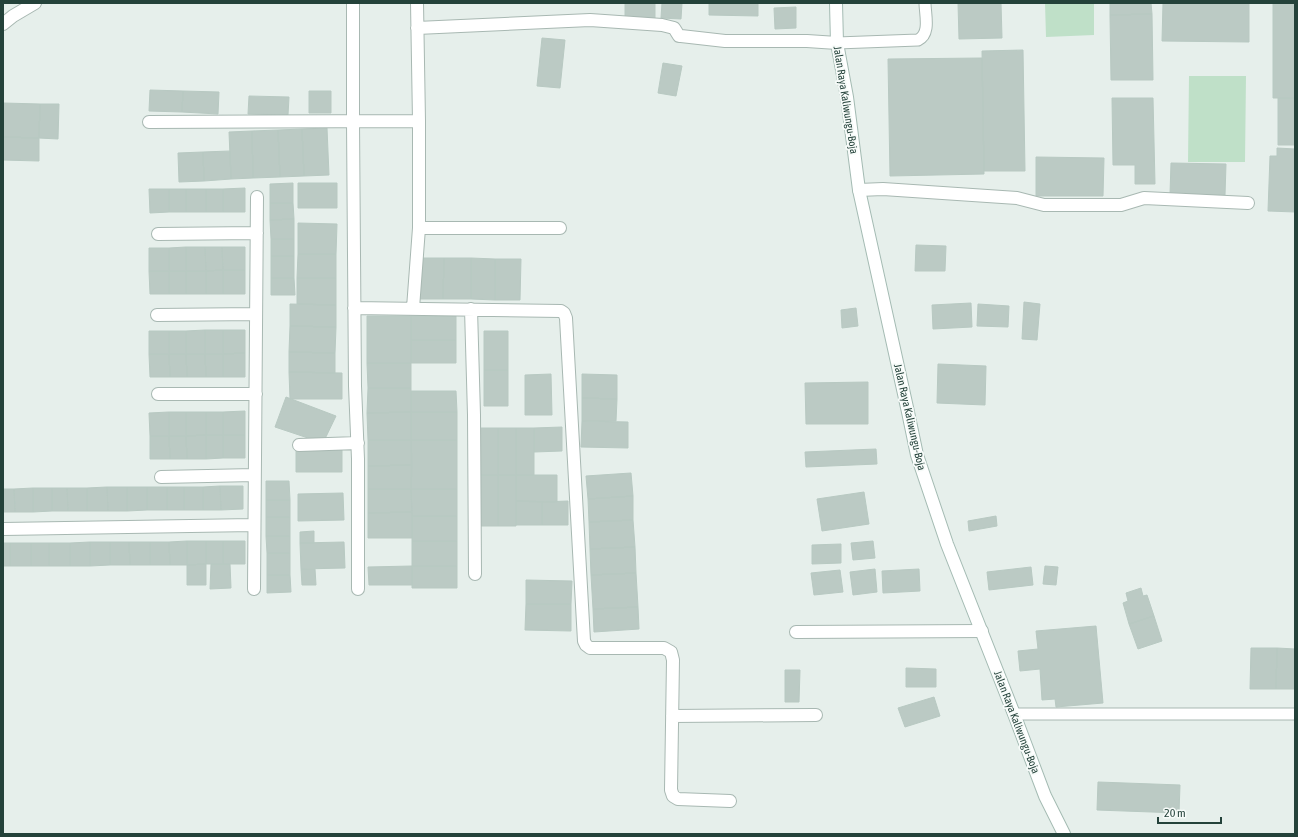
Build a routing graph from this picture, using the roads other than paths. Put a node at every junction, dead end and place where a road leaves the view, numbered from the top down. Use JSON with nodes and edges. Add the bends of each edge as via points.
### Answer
{"nodes":[{"id":1,"x":35,"y":3,"type":"edge"},
{"id":2,"x":354,"y":3,"type":"edge"},
{"id":3,"x":417,"y":3,"type":"edge"},
{"id":4,"x":836,"y":3,"type":"edge"},
{"id":5,"x":925,"y":3,"type":"edge"},
{"id":6,"x":3,"y":24,"type":"edge"},
{"id":7,"x":417,"y":28,"type":"junction"},
{"id":8,"x":837,"y":44,"type":"junction"},
{"id":9,"x":419,"y":121,"type":"junction"},
{"id":10,"x":149,"y":122,"type":"dead end"},
{"id":11,"x":353,"y":122,"type":"junction"},
{"id":12,"x":859,"y":190,"type":"junction"},
{"id":13,"x":257,"y":197,"type":"dead end"},
{"id":14,"x":1248,"y":203,"type":"dead end"},
{"id":15,"x":419,"y":228,"type":"junction"},
{"id":16,"x":560,"y":228,"type":"dead end"},
{"id":17,"x":158,"y":234,"type":"dead end"},
{"id":18,"x":257,"y":234,"type":"junction"},
{"id":19,"x":354,"y":308,"type":"junction"},
{"id":20,"x":412,"y":308,"type":"junction"},
{"id":21,"x":471,"y":309,"type":"junction"},
{"id":22,"x":256,"y":314,"type":"junction"},
{"id":23,"x":157,"y":315,"type":"dead end"},
{"id":24,"x":158,"y":394,"type":"dead end"},
{"id":25,"x":256,"y":394,"type":"junction"},
{"id":26,"x":358,"y":443,"type":"junction"},
{"id":27,"x":299,"y":446,"type":"dead end"},
{"id":28,"x":254,"y":475,"type":"junction"},
{"id":29,"x":161,"y":477,"type":"dead end"},
{"id":30,"x":253,"y":525,"type":"junction"},
{"id":31,"x":3,"y":529,"type":"edge"},
{"id":32,"x":475,"y":574,"type":"dead end"},
{"id":33,"x":254,"y":589,"type":"dead end"},
{"id":34,"x":358,"y":589,"type":"dead end"},
{"id":35,"x":982,"y":631,"type":"junction"},
{"id":36,"x":796,"y":632,"type":"dead end"},
{"id":37,"x":1014,"y":714,"type":"junction"},
{"id":38,"x":1295,"y":714,"type":"edge"},
{"id":39,"x":816,"y":715,"type":"dead end"},
{"id":40,"x":672,"y":716,"type":"junction"},
{"id":41,"x":730,"y":801,"type":"dead end"},
{"id":42,"x":1064,"y":834,"type":"edge"}],
"edges":[{"from":1,"to":6,"type":"street"},
{"from":2,"to":11,"type":"street"},
{"from":3,"to":7,"type":"street"},
{"from":4,"to":8,"type":"street","name":"Jalan Raya Kaliwungu-Boja"},
{"from":5,"to":8,"type":"lane","via":[[926,32],[918,40]]},
{"from":7,"to":8,"type":"street","via":[[590,20],[662,25],[674,28],[678,36],[725,41],[807,41]]},
{"from":7,"to":9,"type":"street"},
{"from":8,"to":12,"type":"street","name":"Jalan Raya Kaliwungu-Boja"},
{"from":9,"to":11,"type":"street"},
{"from":9,"to":15,"type":"street"},
{"from":10,"to":11,"type":"street"},
{"from":11,"to":19,"type":"street"},
{"from":12,"to":14,"type":"street","via":[[883,189],[1017,198],[1044,205],[1121,205],[1144,198]]},
{"from":12,"to":35,"type":"street","name":"Jalan Raya Kaliwungu-Boja","via":[[917,455],[947,544]]},
{"from":13,"to":18,"type":"street"},
{"from":15,"to":16,"type":"street"},
{"from":15,"to":20,"type":"street"},
{"from":17,"to":18,"type":"street"},
{"from":18,"to":22,"type":"street"},
{"from":19,"to":20,"type":"street"},
{"from":19,"to":26,"type":"street"},
{"from":20,"to":21,"type":"street"},
{"from":21,"to":32,"type":"street"},
{"from":21,"to":40,"type":"street","via":[[564,313],[584,641],[590,648],[664,648],[671,652]]},
{"from":22,"to":23,"type":"street"},
{"from":22,"to":25,"type":"street"},
{"from":24,"to":25,"type":"street"},
{"from":25,"to":28,"type":"street"},
{"from":26,"to":27,"type":"street"},
{"from":26,"to":34,"type":"street"},
{"from":28,"to":29,"type":"street"},
{"from":28,"to":30,"type":"street"},
{"from":30,"to":31,"type":"street"},
{"from":30,"to":33,"type":"street"},
{"from":35,"to":36,"type":"street"},
{"from":35,"to":37,"type":"street","name":"Jalan Raya Kaliwungu-Boja"},
{"from":37,"to":38,"type":"lane"},
{"from":37,"to":42,"type":"street","name":"Jalan Raya Kaliwungu-Boja","via":[[1045,796]]},
{"from":39,"to":40,"type":"street"},
{"from":40,"to":41,"type":"street","via":[[673,796],[678,799]]}]}
